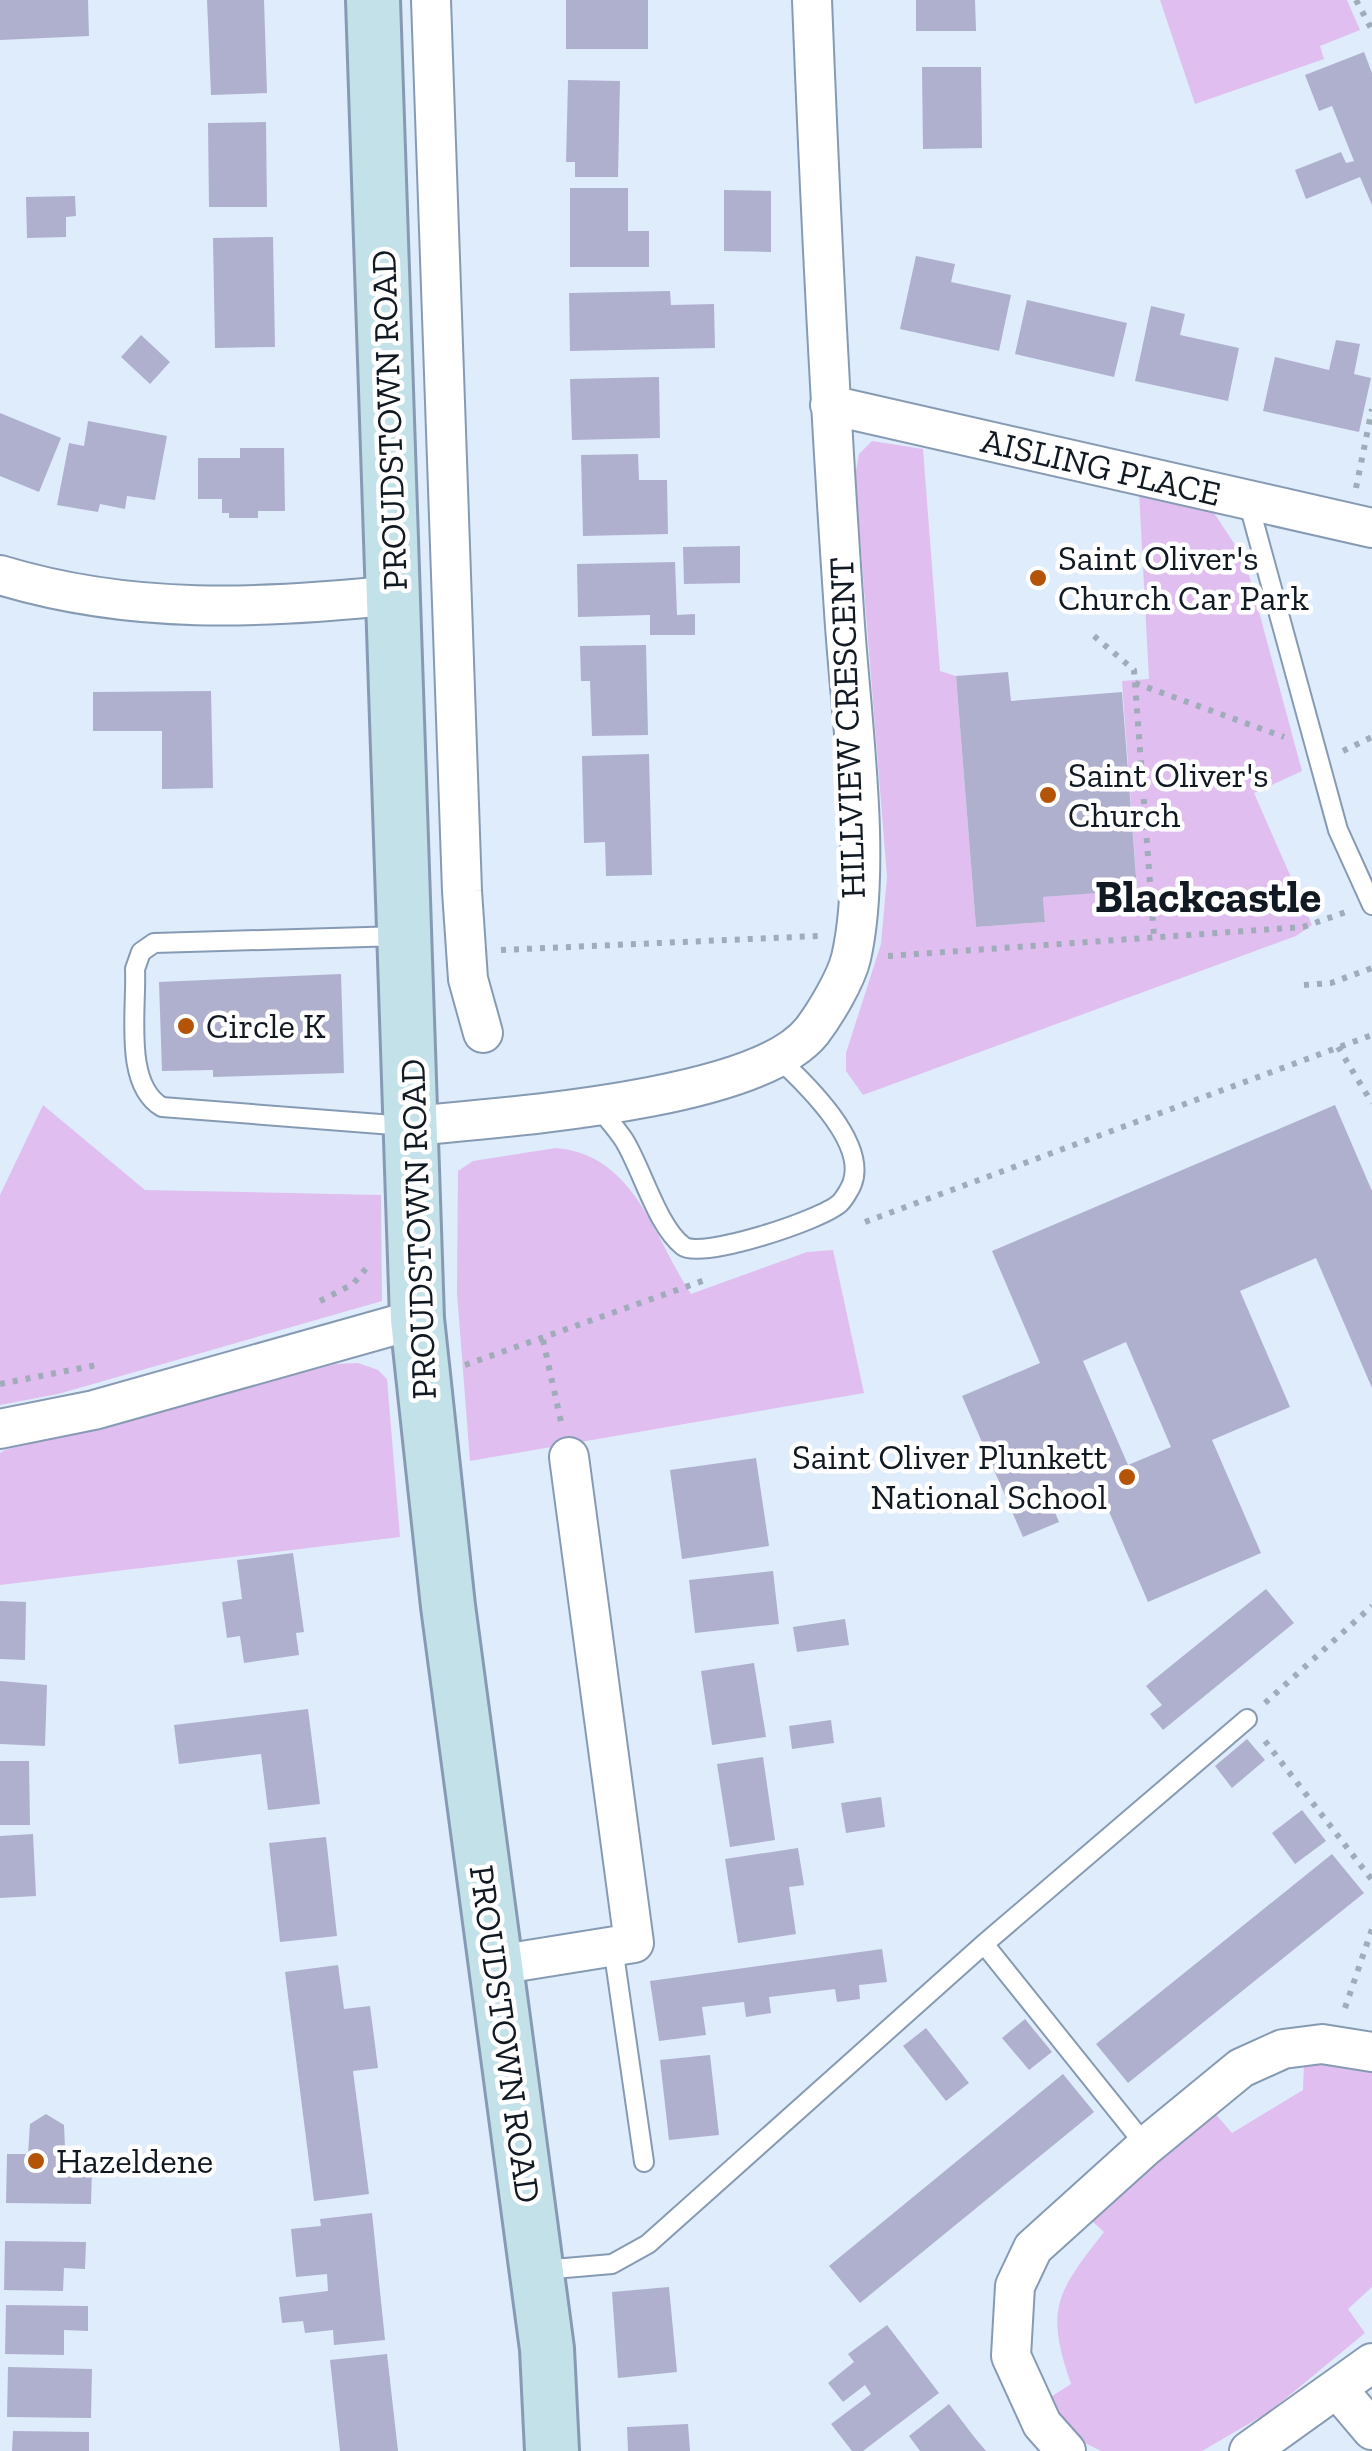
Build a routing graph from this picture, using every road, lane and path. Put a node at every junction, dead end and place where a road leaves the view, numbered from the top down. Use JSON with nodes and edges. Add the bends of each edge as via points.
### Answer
{"nodes":[{"id":1,"x":373,"y":0,"type":"edge"},
{"id":2,"x":432,"y":0,"type":"edge"},
{"id":3,"x":812,"y":0,"type":"edge"},
{"id":4,"x":1356,"y":0,"type":"edge"},
{"id":5,"x":1372,"y":30,"type":"edge"},
{"id":6,"x":434,"y":59,"type":"junction"},
{"id":7,"x":375,"y":62,"type":"junction"},
{"id":8,"x":830,"y":405,"type":"junction"},
{"id":9,"x":1372,"y":410,"type":"edge"},
{"id":10,"x":1248,"y":501,"type":"junction"},
{"id":11,"x":1360,"y":526,"type":"edge"},
{"id":12,"x":0,"y":575,"type":"edge"},
{"id":13,"x":395,"y":595,"type":"junction"},
{"id":14,"x":1094,"y":636,"type":"dead end"},
{"id":15,"x":1135,"y":683,"type":"junction"},
{"id":16,"x":1316,"y":749,"type":"junction"},
{"id":17,"x":1371,"y":904,"type":"edge"},
{"id":18,"x":407,"y":936,"type":"junction"},
{"id":19,"x":820,"y":936,"type":"dead end"},
{"id":20,"x":1154,"y":936,"type":"junction"},
{"id":21,"x":487,"y":951,"type":"dead end"},
{"id":22,"x":883,"y":956,"type":"dead end"},
{"id":23,"x":1372,"y":968,"type":"edge"},
{"id":24,"x":1304,"y":984,"type":"dead end"},
{"id":25,"x":482,"y":1033,"type":"dead end"},
{"id":26,"x":1372,"y":1034,"type":"edge"},
{"id":27,"x":1338,"y":1047,"type":"junction"},
{"id":28,"x":778,"y":1058,"type":"junction"},
{"id":29,"x":1372,"y":1103,"type":"edge"},
{"id":30,"x":596,"y":1104,"type":"junction"},
{"id":31,"x":413,"y":1126,"type":"junction"},
{"id":32,"x":849,"y":1228,"type":"dead end"},
{"id":33,"x":374,"y":1257,"type":"dead end"},
{"id":34,"x":723,"y":1274,"type":"dead end"},
{"id":35,"x":317,"y":1302,"type":"dead end"},
{"id":36,"x":417,"y":1320,"type":"junction"},
{"id":37,"x":543,"y":1340,"type":"junction"},
{"id":38,"x":108,"y":1362,"type":"dead end"},
{"id":39,"x":421,"y":1380,"type":"junction"},
{"id":40,"x":0,"y":1384,"type":"edge"},
{"id":41,"x":0,"y":1429,"type":"edge"},
{"id":42,"x":569,"y":1457,"type":"joint"},
{"id":43,"x":1372,"y":1606,"type":"edge"},
{"id":44,"x":1247,"y":1719,"type":"junction"},
{"id":45,"x":1372,"y":1880,"type":"edge"},
{"id":46,"x":1372,"y":1929,"type":"edge"},
{"id":47,"x":984,"y":1944,"type":"junction"},
{"id":48,"x":613,"y":1946,"type":"junction"},
{"id":49,"x":496,"y":1965,"type":"junction"},
{"id":50,"x":1332,"y":2045,"type":"junction"},
{"id":51,"x":1372,"y":2052,"type":"edge"},
{"id":52,"x":1146,"y":2146,"type":"junction"},
{"id":53,"x":644,"y":2162,"type":"dead end"},
{"id":54,"x":537,"y":2270,"type":"junction"},
{"id":55,"x":1372,"y":2363,"type":"edge"},
{"id":56,"x":1339,"y":2391,"type":"junction"},
{"id":57,"x":1372,"y":2430,"type":"edge"},
{"id":58,"x":552,"y":2451,"type":"edge"},
{"id":59,"x":1066,"y":2451,"type":"edge"},
{"id":60,"x":1249,"y":2451,"type":"edge"}],
"edges":[{"from":1,"to":7,"type":"main road","name":"PROUDSTOWN ROAD"},
{"from":2,"to":6,"type":"street"},
{"from":3,"to":8,"type":"street","name":"HILLVIEW CRESCENT"},
{"from":4,"to":5,"type":"path"},
{"from":6,"to":7,"type":"street"},
{"from":6,"to":25,"type":"street","via":[[462,891],[468,979]]},
{"from":7,"to":13,"type":"main road","name":"PROUDSTOWN ROAD"},
{"from":8,"to":10,"type":"street","name":"AISLING PLACE"},
{"from":8,"to":28,"type":"street","name":"HILLVIEW CRESCENT","via":[[860,860],[851,960],[811,1033]]},
{"from":9,"to":11,"type":"path"},
{"from":10,"to":11,"type":"street","name":"AISLING PLACE"},
{"from":10,"to":16,"type":"lane"},
{"from":12,"to":13,"type":"street","via":[[60,593],[228,609]]},
{"from":13,"to":18,"type":"main road","name":"PROUDSTOWN ROAD"},
{"from":14,"to":15,"type":"path","via":[[1134,670]]},
{"from":15,"to":16,"type":"path"},
{"from":15,"to":20,"type":"path"},
{"from":16,"to":17,"type":"lane","via":[[1338,830]]},
{"from":17,"to":20,"type":"path","via":[[1303,928]]},
{"from":18,"to":31,"type":"main road","name":"PROUDSTOWN ROAD"},
{"from":18,"to":31,"type":"lane","via":[[154,943],[141,952],[136,969],[138,1079],[146,1097],[162,1107]]},
{"from":19,"to":21,"type":"path"},
{"from":20,"to":22,"type":"path"},
{"from":23,"to":24,"type":"path","via":[[1331,983]]},
{"from":26,"to":27,"type":"path"},
{"from":27,"to":29,"type":"path"},
{"from":27,"to":32,"type":"path"},
{"from":28,"to":30,"type":"street","name":"HILLVIEW CRESCENT","via":[[699,1086]]},
{"from":28,"to":30,"type":"lane","via":[[834,1118],[854,1180],[839,1204],[701,1253],[672,1234],[624,1141]]},
{"from":30,"to":31,"type":"street","name":"HILLVIEW CRESCENT"},
{"from":31,"to":36,"type":"main road","name":"PROUDSTOWN ROAD"},
{"from":33,"to":35,"type":"path","via":[[353,1284]]},
{"from":34,"to":37,"type":"path"},
{"from":36,"to":39,"type":"main road","name":"PROUDSTOWN ROAD"},
{"from":36,"to":41,"type":"street","via":[[94,1410]]},
{"from":37,"to":39,"type":"path"},
{"from":37,"to":42,"type":"path"},
{"from":38,"to":40,"type":"path"},
{"from":39,"to":49,"type":"main road","name":"PROUDSTOWN ROAD"},
{"from":42,"to":48,"type":"street","via":[[634,1943]]},
{"from":43,"to":44,"type":"path"},
{"from":44,"to":45,"type":"path"},
{"from":44,"to":47,"type":"lane"},
{"from":46,"to":50,"type":"path"},
{"from":47,"to":52,"type":"lane"},
{"from":47,"to":54,"type":"lane","via":[[648,2244],[612,2264]]},
{"from":48,"to":49,"type":"street"},
{"from":48,"to":53,"type":"lane"},
{"from":49,"to":54,"type":"main road","name":"PROUDSTOWN ROAD"},
{"from":50,"to":51,"type":"street"},
{"from":50,"to":52,"type":"street","via":[[1283,2049],[1241,2068]]},
{"from":52,"to":59,"type":"street","via":[[1033,2248],[1015,2286],[1011,2356],[1042,2424]]},
{"from":54,"to":58,"type":"main road","name":"PROUDSTOWN ROAD"},
{"from":55,"to":56,"type":"street"},
{"from":56,"to":57,"type":"street"},
{"from":56,"to":60,"type":"street"}]}
